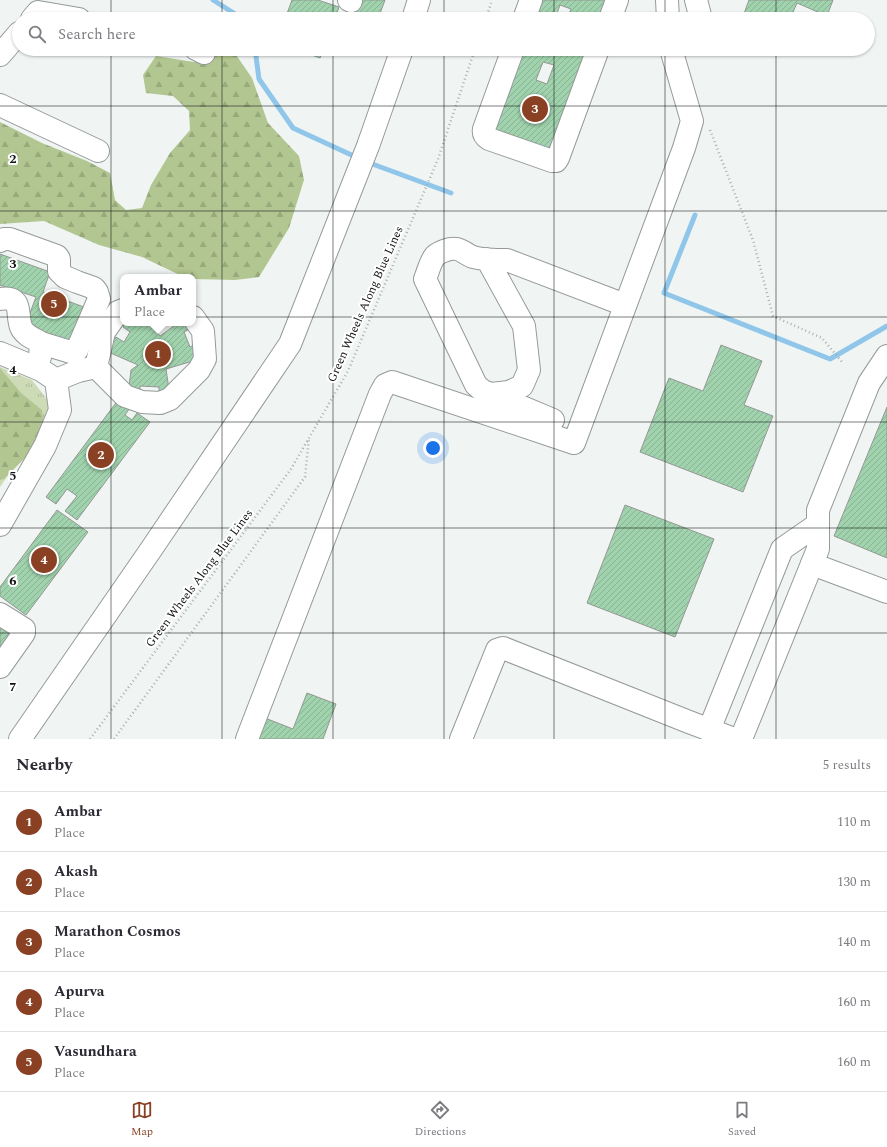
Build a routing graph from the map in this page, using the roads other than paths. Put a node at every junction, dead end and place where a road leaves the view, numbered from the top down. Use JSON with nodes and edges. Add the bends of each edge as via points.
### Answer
{"nodes":[{"id":1,"x":419,"y":0,"type":"edge"},
{"id":2,"x":531,"y":0,"type":"edge"},
{"id":3,"x":617,"y":0,"type":"edge"},
{"id":4,"x":667,"y":0,"type":"edge"},
{"id":5,"x":696,"y":0,"type":"edge"},
{"id":6,"x":415,"y":12,"type":"edge"},
{"id":7,"x":527,"y":12,"type":"edge"},
{"id":8,"x":613,"y":12,"type":"edge"},
{"id":9,"x":668,"y":12,"type":"edge"},
{"id":10,"x":699,"y":12,"type":"edge"},
{"id":11,"x":12,"y":41,"type":"edge"},
{"id":12,"x":0,"y":54,"type":"edge"},
{"id":13,"x":399,"y":56,"type":"edge"},
{"id":14,"x":510,"y":56,"type":"edge"},
{"id":15,"x":595,"y":56,"type":"edge"},
{"id":16,"x":674,"y":56,"type":"edge"},
{"id":17,"x":0,"y":105,"type":"edge"},
{"id":18,"x":98,"y":151,"type":"dead end"},
{"id":19,"x":0,"y":241,"type":"edge"},
{"id":20,"x":487,"y":259,"type":"junction"},
{"id":21,"x":0,"y":300,"type":"edge"},
{"id":22,"x":626,"y":305,"type":"junction"},
{"id":23,"x":120,"y":311,"type":"edge"},
{"id":24,"x":196,"y":321,"type":"edge"},
{"id":25,"x":41,"y":343,"type":"junction"},
{"id":26,"x":0,"y":353,"type":"edge"},
{"id":27,"x":887,"y":356,"type":"edge"},
{"id":28,"x":96,"y":366,"type":"junction"},
{"id":29,"x":49,"y":375,"type":"junction"},
{"id":30,"x":491,"y":394,"type":"junction"},
{"id":31,"x":553,"y":420,"type":"dead end"},
{"id":32,"x":818,"y":524,"type":"junction"},
{"id":33,"x":0,"y":525,"type":"edge"},
{"id":34,"x":812,"y":564,"type":"junction"},
{"id":35,"x":887,"y":592,"type":"edge"},
{"id":36,"x":0,"y":614,"type":"edge"},
{"id":37,"x":0,"y":667,"type":"edge"},
{"id":38,"x":709,"y":730,"type":"junction"},
{"id":39,"x":20,"y":739,"type":"edge"},
{"id":40,"x":247,"y":739,"type":"edge"},
{"id":41,"x":461,"y":739,"type":"edge"},
{"id":42,"x":734,"y":739,"type":"edge"},
{"id":43,"x":740,"y":739,"type":"edge"}],
"edges":[{"from":1,"to":6,"type":"street"},
{"from":2,"to":7,"type":"street"},
{"from":3,"to":8,"type":"street"},
{"from":4,"to":9,"type":"street"},
{"from":5,"to":10,"type":"street"},
{"from":11,"to":12,"type":"street"},
{"from":13,"to":39,"type":"street","via":[[290,344]]},
{"from":14,"to":15,"type":"street","via":[[483,134],[485,137],[552,161],[558,158]]},
{"from":16,"to":22,"type":"street","via":[[692,121]]},
{"from":17,"to":18,"type":"street"},
{"from":19,"to":25,"type":"street","via":[[10,239],[57,256],[59,271],[77,282],[94,288],[97,292],[99,298],[74,353]]},
{"from":20,"to":22,"type":"street","via":[[507,260]]},
{"from":20,"to":30,"type":"street","via":[[524,326],[529,370],[522,386],[509,392]]},
{"from":20,"to":30,"type":"street","via":[[456,249],[445,251],[436,255],[425,279],[476,385]]},
{"from":21,"to":25,"type":"street","via":[[5,298],[16,302],[20,312],[21,328]]},
{"from":22,"to":40,"type":"street","via":[[574,443],[392,382],[385,385]]},
{"from":23,"to":28,"type":"street","via":[[104,332]]},
{"from":24,"to":28,"type":"street","via":[[203,331],[205,359],[199,370],[170,399],[160,403],[142,402],[125,396]]},
{"from":25,"to":29,"type":"street","via":[[40,359]]},
{"from":26,"to":29,"type":"street"},
{"from":27,"to":32,"type":"street","via":[[869,384],[818,510]]},
{"from":28,"to":29,"type":"street"},
{"from":29,"to":33,"type":"street","via":[[60,410],[45,446]]},
{"from":30,"to":31,"type":"street"},
{"from":32,"to":34,"type":"street","via":[[818,549]]},
{"from":32,"to":38,"type":"street","via":[[782,549]]},
{"from":34,"to":35,"type":"street"},
{"from":34,"to":43,"type":"street"},
{"from":36,"to":37,"type":"street","via":[[24,629],[24,633]]},
{"from":38,"to":41,"type":"street","via":[[503,648],[497,650]]},
{"from":38,"to":42,"type":"street"}]}
